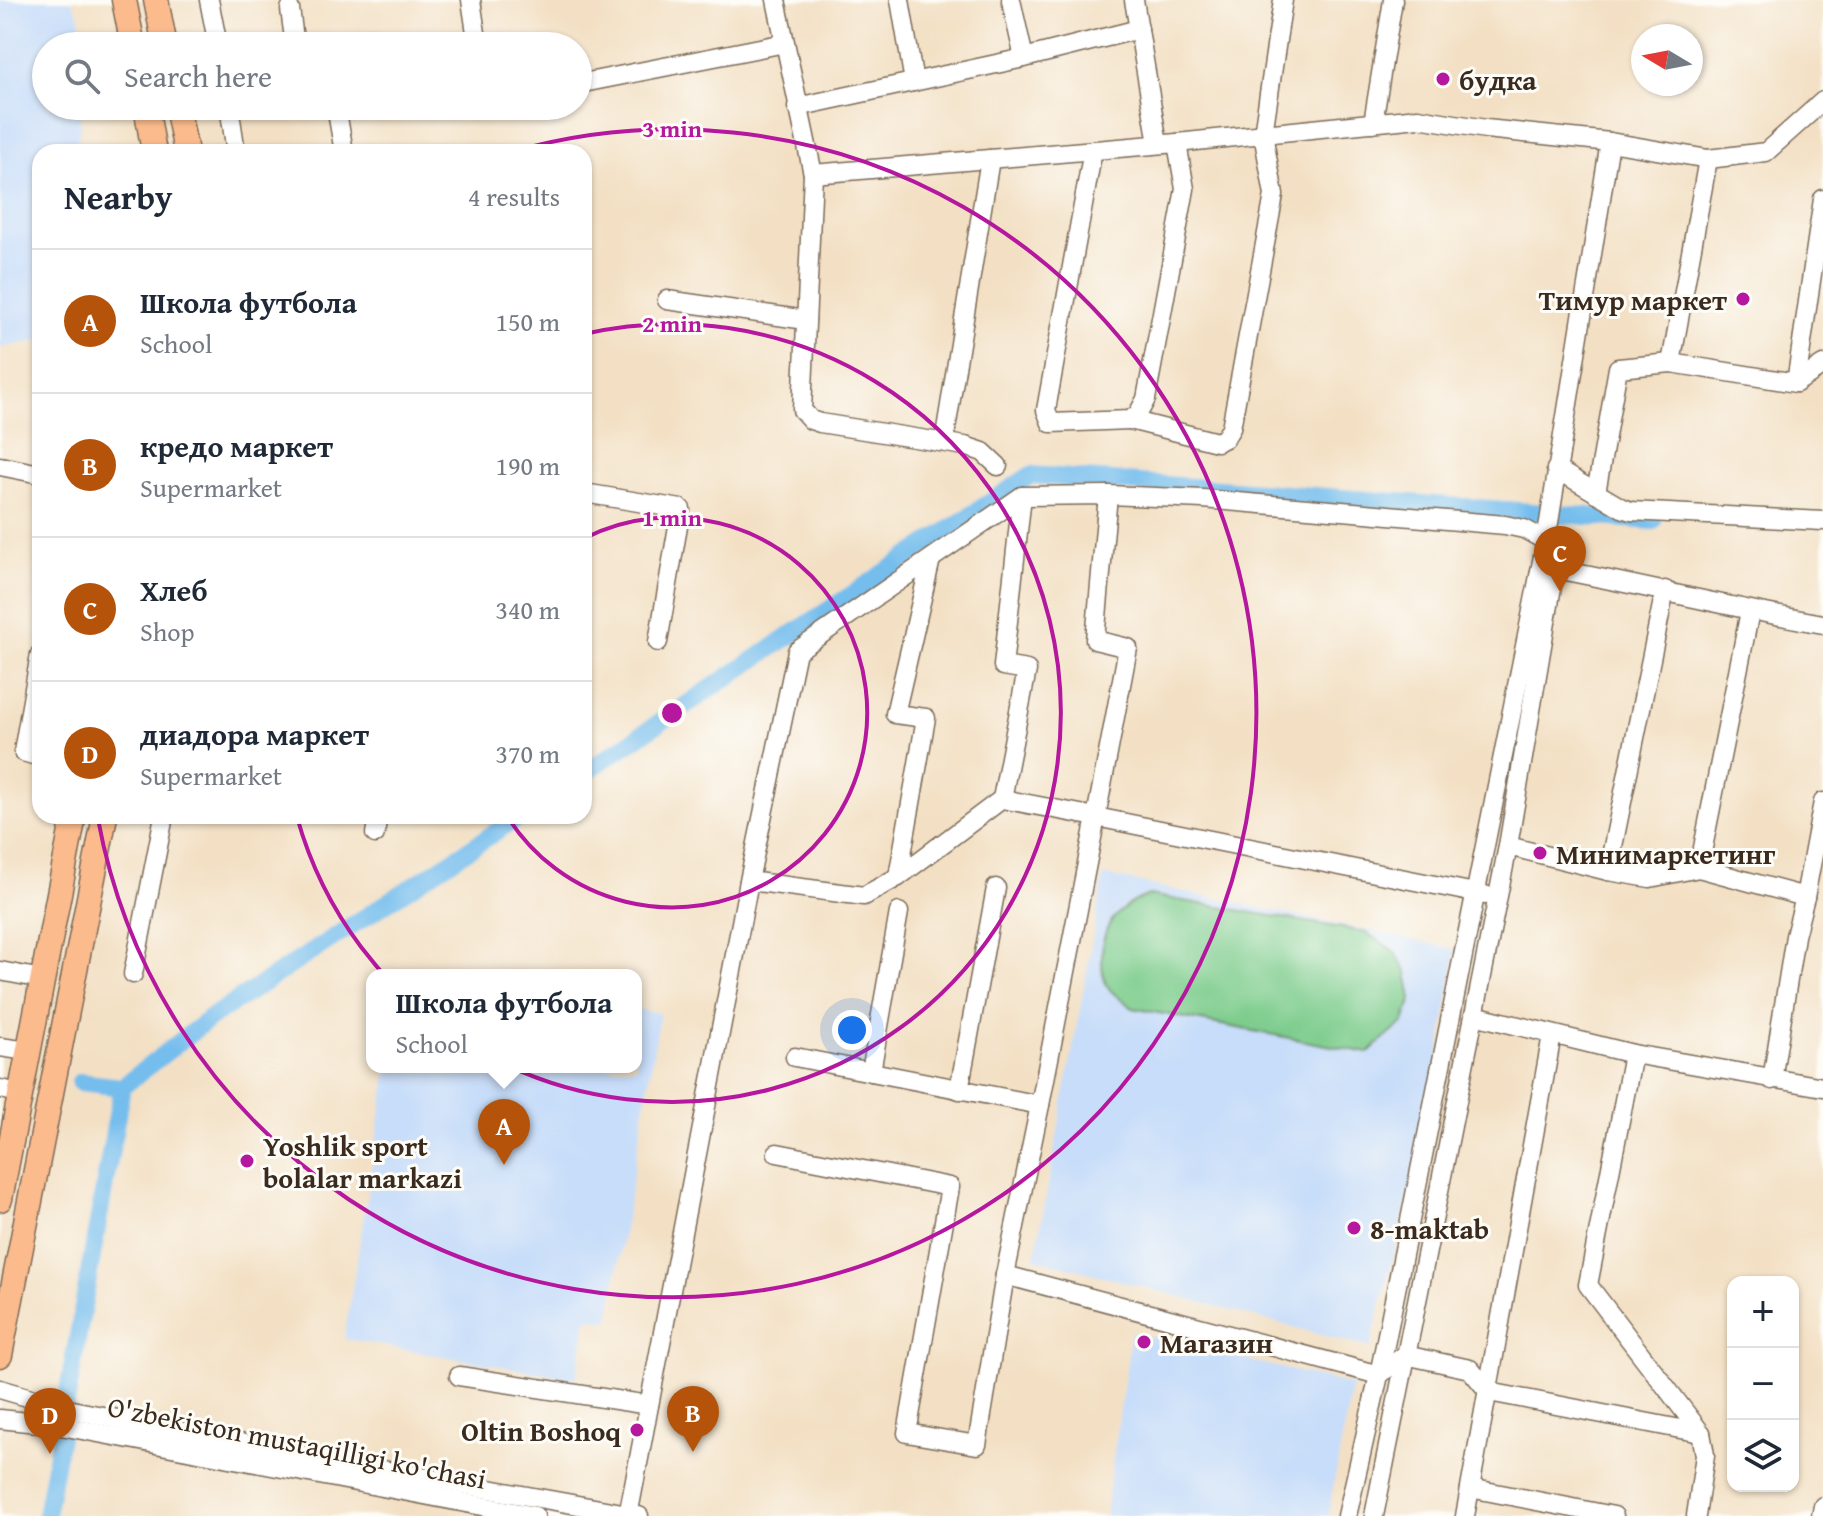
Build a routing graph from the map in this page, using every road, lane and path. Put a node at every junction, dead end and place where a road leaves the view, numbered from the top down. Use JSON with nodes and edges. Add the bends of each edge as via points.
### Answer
{"nodes":[{"id":1,"x":124,"y":0,"type":"edge"},
{"id":2,"x":156,"y":0,"type":"edge"},
{"id":3,"x":209,"y":0,"type":"edge"},
{"id":4,"x":472,"y":0,"type":"edge"},
{"id":5,"x":776,"y":0,"type":"edge"},
{"id":6,"x":900,"y":0,"type":"edge"},
{"id":7,"x":1011,"y":0,"type":"edge"},
{"id":8,"x":1134,"y":0,"type":"edge"},
{"id":9,"x":1283,"y":0,"type":"edge"},
{"id":10,"x":1393,"y":0,"type":"edge"},
{"id":11,"x":290,"y":9,"type":"dead end"},
{"id":12,"x":1139,"y":29,"type":"junction"},
{"id":13,"x":130,"y":32,"type":"edge"},
{"id":14,"x":162,"y":32,"type":"edge"},
{"id":15,"x":215,"y":32,"type":"edge"},
{"id":16,"x":293,"y":32,"type":"edge"},
{"id":17,"x":476,"y":32,"type":"edge"},
{"id":18,"x":785,"y":43,"type":"junction"},
{"id":19,"x":1024,"y":58,"type":"junction"},
{"id":20,"x":592,"y":81,"type":"edge"},
{"id":21,"x":914,"y":82,"type":"junction"},
{"id":22,"x":1823,"y":101,"type":"edge"},
{"id":23,"x":797,"y":107,"type":"junction"},
{"id":24,"x":148,"y":120,"type":"edge"},
{"id":25,"x":180,"y":120,"type":"edge"},
{"id":26,"x":231,"y":120,"type":"edge"},
{"id":27,"x":338,"y":120,"type":"edge"},
{"id":28,"x":1373,"y":123,"type":"junction"},
{"id":29,"x":1263,"y":134,"type":"junction"},
{"id":30,"x":1610,"y":142,"type":"junction"},
{"id":31,"x":1168,"y":143,"type":"junction"},
{"id":32,"x":153,"y":144,"type":"edge"},
{"id":33,"x":184,"y":144,"type":"edge"},
{"id":34,"x":235,"y":144,"type":"edge"},
{"id":35,"x":343,"y":144,"type":"edge"},
{"id":36,"x":1093,"y":150,"type":"junction"},
{"id":37,"x":990,"y":159,"type":"junction"},
{"id":38,"x":1708,"y":159,"type":"junction"},
{"id":39,"x":813,"y":174,"type":"junction"},
{"id":40,"x":1823,"y":199,"type":"edge"},
{"id":41,"x":667,"y":300,"type":"dead end"},
{"id":42,"x":806,"y":320,"type":"junction"},
{"id":43,"x":1671,"y":363,"type":"junction"},
{"id":44,"x":1823,"y":365,"type":"edge"},
{"id":45,"x":1796,"y":383,"type":"junction"},
{"id":46,"x":1130,"y":420,"type":"junction"},
{"id":47,"x":944,"y":442,"type":"junction"},
{"id":48,"x":0,"y":466,"type":"edge"},
{"id":49,"x":998,"y":466,"type":"dead end"},
{"id":50,"x":1556,"y":469,"type":"junction"},
{"id":51,"x":32,"y":472,"type":"edge"},
{"id":52,"x":1596,"y":493,"type":"junction"},
{"id":53,"x":592,"y":494,"type":"edge"},
{"id":54,"x":1108,"y":495,"type":"junction"},
{"id":55,"x":1022,"y":496,"type":"junction"},
{"id":56,"x":1823,"y":521,"type":"edge"},
{"id":57,"x":1546,"y":541,"type":"junction"},
{"id":58,"x":931,"y":559,"type":"junction"},
{"id":59,"x":1555,"y":569,"type":"junction"},
{"id":60,"x":1665,"y":590,"type":"junction"},
{"id":61,"x":1750,"y":611,"type":"junction"},
{"id":62,"x":1823,"y":624,"type":"edge"},
{"id":63,"x":658,"y":642,"type":"dead end"},
{"id":64,"x":32,"y":700,"type":"edge"},
{"id":65,"x":32,"y":755,"type":"edge"},
{"id":66,"x":1002,"y":799,"type":"junction"},
{"id":67,"x":1823,"y":802,"type":"edge"},
{"id":68,"x":1096,"y":817,"type":"junction"},
{"id":69,"x":72,"y":824,"type":"edge"},
{"id":70,"x":103,"y":824,"type":"edge"},
{"id":71,"x":162,"y":824,"type":"edge"},
{"id":72,"x":1508,"y":846,"type":"junction"},
{"id":73,"x":1699,"y":868,"type":"junction"},
{"id":74,"x":1608,"y":871,"type":"junction"},
{"id":75,"x":898,"y":877,"type":"junction"},
{"id":76,"x":749,"y":881,"type":"junction"},
{"id":77,"x":996,"y":888,"type":"dead end"},
{"id":78,"x":1476,"y":893,"type":"junction"},
{"id":79,"x":1497,"y":897,"type":"junction"},
{"id":80,"x":1805,"y":897,"type":"junction"},
{"id":81,"x":899,"y":912,"type":"dead end"},
{"id":82,"x":0,"y":971,"type":"edge"},
{"id":83,"x":133,"y":974,"type":"dead end"},
{"id":84,"x":42,"y":979,"type":"junction"},
{"id":85,"x":1474,"y":1015,"type":"junction"},
{"id":86,"x":1552,"y":1035,"type":"junction"},
{"id":87,"x":0,"y":1047,"type":"edge"},
{"id":88,"x":28,"y":1051,"type":"junction"},
{"id":89,"x":1633,"y":1054,"type":"junction"},
{"id":90,"x":795,"y":1057,"type":"dead end"},
{"id":91,"x":57,"y":1058,"type":"junction"},
{"id":92,"x":871,"y":1072,"type":"junction"},
{"id":93,"x":1772,"y":1080,"type":"junction"},
{"id":94,"x":1823,"y":1087,"type":"edge"},
{"id":95,"x":959,"y":1090,"type":"junction"},
{"id":96,"x":10,"y":1091,"type":"edge"},
{"id":97,"x":1040,"y":1105,"type":"junction"},
{"id":98,"x":777,"y":1153,"type":"dead end"},
{"id":99,"x":0,"y":1199,"type":"edge"},
{"id":100,"x":1005,"y":1275,"type":"junction"},
{"id":101,"x":0,"y":1355,"type":"edge"},
{"id":102,"x":1405,"y":1355,"type":"junction"},
{"id":103,"x":1379,"y":1375,"type":"junction"},
{"id":104,"x":459,"y":1376,"type":"dead end"},
{"id":105,"x":0,"y":1389,"type":"edge"},
{"id":106,"x":1489,"y":1392,"type":"junction"},
{"id":107,"x":649,"y":1405,"type":"junction"},
{"id":108,"x":64,"y":1417,"type":"junction"},
{"id":109,"x":0,"y":1419,"type":"edge"},
{"id":110,"x":1701,"y":1433,"type":"junction"},
{"id":111,"x":1470,"y":1488,"type":"junction"},
{"id":112,"x":1823,"y":1506,"type":"edge"},
{"id":113,"x":632,"y":1515,"type":"edge"},
{"id":114,"x":535,"y":1516,"type":"edge"},
{"id":115,"x":1347,"y":1516,"type":"edge"},
{"id":116,"x":1374,"y":1516,"type":"edge"},
{"id":117,"x":1465,"y":1516,"type":"edge"},
{"id":118,"x":1614,"y":1516,"type":"edge"},
{"id":119,"x":1696,"y":1516,"type":"edge"},
{"id":120,"x":1821,"y":1516,"type":"edge"}],
"edges":[{"from":1,"to":13,"type":"main road"},
{"from":2,"to":14,"type":"main road"},
{"from":3,"to":15,"type":"street"},
{"from":4,"to":17,"type":"street"},
{"from":5,"to":18,"type":"street"},
{"from":6,"to":21,"type":"street"},
{"from":7,"to":19,"type":"street"},
{"from":8,"to":12,"type":"street"},
{"from":9,"to":29,"type":"street"},
{"from":10,"to":28,"type":"street"},
{"from":11,"to":16,"type":"street"},
{"from":12,"to":19,"type":"street"},
{"from":12,"to":31,"type":"street"},
{"from":18,"to":20,"type":"street"},
{"from":18,"to":23,"type":"street"},
{"from":19,"to":21,"type":"street"},
{"from":21,"to":23,"type":"street"},
{"from":22,"to":38,"type":"street","via":[[1766,152]]},
{"from":23,"to":39,"type":"street"},
{"from":24,"to":32,"type":"main road"},
{"from":25,"to":33,"type":"main road"},
{"from":26,"to":34,"type":"street"},
{"from":27,"to":35,"type":"street"},
{"from":28,"to":29,"type":"street"},
{"from":28,"to":30,"type":"street","via":[[1418,118]]},
{"from":29,"to":31,"type":"street"},
{"from":29,"to":46,"type":"street","via":[[1274,195],[1231,428],[1217,442]]},
{"from":30,"to":38,"type":"street"},
{"from":30,"to":50,"type":"street"},
{"from":31,"to":36,"type":"street"},
{"from":31,"to":46,"type":"street","via":[[1185,189],[1146,399]]},
{"from":36,"to":37,"type":"street"},
{"from":36,"to":46,"type":"street","via":[[1046,410],[1051,423]]},
{"from":37,"to":39,"type":"street"},
{"from":37,"to":47,"type":"street"},
{"from":38,"to":43,"type":"street"},
{"from":39,"to":42,"type":"street"},
{"from":40,"to":45,"type":"street"},
{"from":41,"to":42,"type":"street"},
{"from":42,"to":47,"type":"street","via":[[802,410],[811,420]]},
{"from":43,"to":45,"type":"street"},
{"from":43,"to":52,"type":"street","via":[[1618,368]]},
{"from":44,"to":45,"type":"street"},
{"from":47,"to":49,"type":"street","via":[[983,452]]},
{"from":48,"to":51,"type":"street"},
{"from":50,"to":52,"type":"street"},
{"from":50,"to":57,"type":"street"},
{"from":52,"to":56,"type":"street","via":[[1631,511]]},
{"from":53,"to":63,"type":"street","via":[[681,509]]},
{"from":54,"to":55,"type":"street"},
{"from":54,"to":57,"type":"street","via":[[1505,525]]},
{"from":54,"to":68,"type":"street","via":[[1095,640],[1128,648]]},
{"from":55,"to":58,"type":"street"},
{"from":55,"to":66,"type":"street","via":[[1003,666],[1027,670]]},
{"from":57,"to":59,"type":"street"},
{"from":57,"to":78,"type":"street"},
{"from":58,"to":75,"type":"street","via":[[895,714],[926,718]]},
{"from":58,"to":76,"type":"street","via":[[797,651]]},
{"from":59,"to":60,"type":"street"},
{"from":59,"to":72,"type":"street"},
{"from":60,"to":61,"type":"street"},
{"from":60,"to":74,"type":"street"},
{"from":61,"to":62,"type":"street"},
{"from":61,"to":73,"type":"street"},
{"from":64,"to":65,"type":"street","via":[[23,752]]},
{"from":66,"to":68,"type":"street"},
{"from":66,"to":75,"type":"street"},
{"from":67,"to":80,"type":"street"},
{"from":68,"to":78,"type":"street"},
{"from":68,"to":97,"type":"street"},
{"from":69,"to":84,"type":"main road"},
{"from":70,"to":91,"type":"main road"},
{"from":71,"to":83,"type":"street"},
{"from":72,"to":74,"type":"street"},
{"from":72,"to":79,"type":"street"},
{"from":73,"to":74,"type":"street","via":[[1650,878]]},
{"from":73,"to":80,"type":"street"},
{"from":75,"to":76,"type":"street","via":[[864,896]]},
{"from":76,"to":107,"type":"street"},
{"from":77,"to":95,"type":"street"},
{"from":78,"to":79,"type":"street"},
{"from":78,"to":103,"type":"street"},
{"from":79,"to":85,"type":"street"},
{"from":80,"to":93,"type":"street"},
{"from":81,"to":92,"type":"street"},
{"from":82,"to":84,"type":"street"},
{"from":84,"to":88,"type":"main road"},
{"from":85,"to":86,"type":"street"},
{"from":85,"to":102,"type":"street"},
{"from":86,"to":89,"type":"street"},
{"from":86,"to":106,"type":"street"},
{"from":87,"to":88,"type":"street"},
{"from":88,"to":91,"type":"main road"},
{"from":88,"to":96,"type":"main road"},
{"from":89,"to":93,"type":"street"},
{"from":89,"to":110,"type":"street","via":[[1588,1285]]},
{"from":90,"to":92,"type":"street"},
{"from":91,"to":101,"type":"main road"},
{"from":92,"to":95,"type":"street"},
{"from":93,"to":94,"type":"street"},
{"from":95,"to":97,"type":"street"},
{"from":96,"to":99,"type":"main road"},
{"from":97,"to":100,"type":"street"},
{"from":98,"to":100,"type":"street","via":[[950,1187],[907,1433],[977,1445]]},
{"from":100,"to":103,"type":"street"},
{"from":102,"to":103,"type":"street"},
{"from":102,"to":106,"type":"street","via":[[1470,1369]]},
{"from":102,"to":116,"type":"street"},
{"from":103,"to":115,"type":"street"},
{"from":104,"to":107,"type":"street"},
{"from":105,"to":108,"type":"street","name":"O'zbekiston mustaqilligi ko'chasi"},
{"from":106,"to":110,"type":"street"},
{"from":106,"to":111,"type":"street"},
{"from":107,"to":113,"type":"street"},
{"from":108,"to":109,"type":"street","name":"O'zbekiston mustaqilligi ko'chasi"},
{"from":108,"to":113,"type":"street","name":"O'zbekiston mustaqilligi ko'chasi"},
{"from":108,"to":114,"type":"street","name":"O'zbekiston mustaqilligi ko'chasi"},
{"from":110,"to":119,"type":"street","via":[[1705,1455]]},
{"from":111,"to":117,"type":"street"},
{"from":111,"to":118,"type":"street"},
{"from":112,"to":120,"type":"street"}]}
